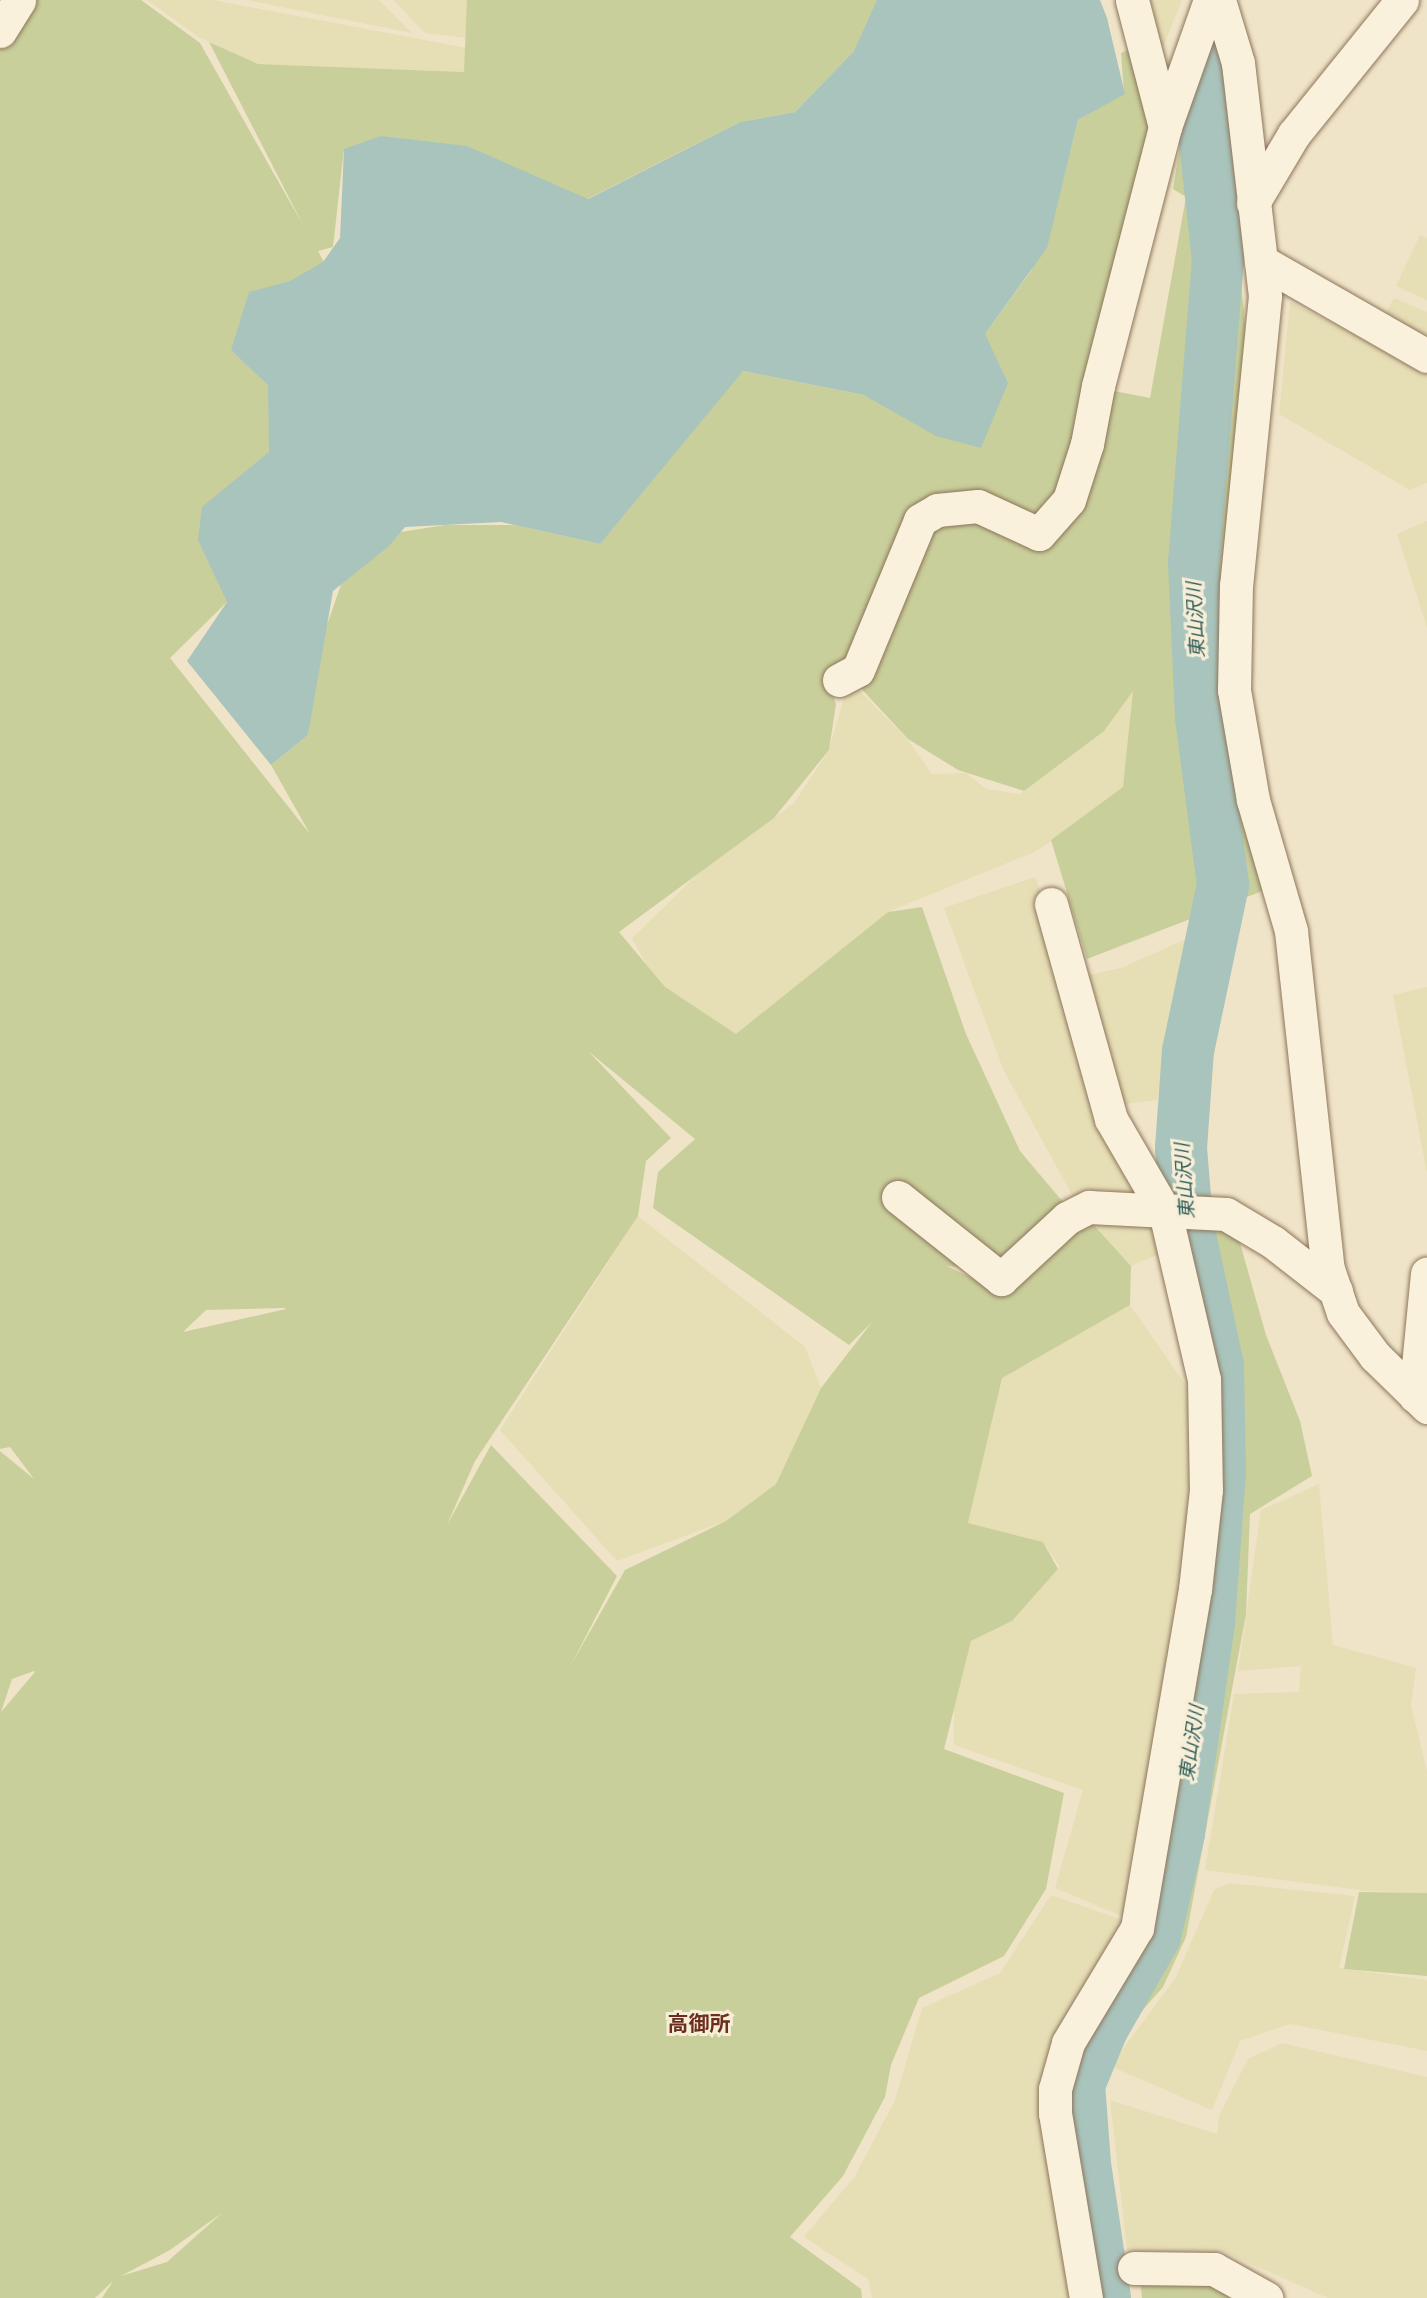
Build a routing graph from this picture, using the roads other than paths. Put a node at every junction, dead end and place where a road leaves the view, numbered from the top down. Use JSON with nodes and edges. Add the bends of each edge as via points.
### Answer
{"nodes":[{"id":1,"x":19,"y":0,"type":"edge"},
{"id":2,"x":1132,"y":0,"type":"edge"},
{"id":3,"x":1210,"y":0,"type":"edge"},
{"id":4,"x":1219,"y":0,"type":"edge"},
{"id":5,"x":1402,"y":0,"type":"edge"},
{"id":6,"x":0,"y":31,"type":"edge"},
{"id":7,"x":1165,"y":127,"type":"junction"},
{"id":8,"x":1253,"y":203,"type":"junction"},
{"id":9,"x":1261,"y":261,"type":"junction"},
{"id":10,"x":1427,"y":356,"type":"edge"},
{"id":11,"x":839,"y":681,"type":"dead end"},
{"id":12,"x":1051,"y":904,"type":"dead end"},
{"id":13,"x":898,"y":1197,"type":"dead end"},
{"id":14,"x":1171,"y":1212,"type":"junction"},
{"id":15,"x":1427,"y":1274,"type":"edge"},
{"id":16,"x":1336,"y":1291,"type":"junction"},
{"id":17,"x":1421,"y":1401,"type":"edge"},
{"id":18,"x":1134,"y":2268,"type":"dead end"},
{"id":19,"x":1086,"y":2298,"type":"edge"},
{"id":20,"x":1266,"y":2298,"type":"edge"}],
"edges":[{"from":1,"to":6,"type":"street"},
{"from":2,"to":7,"type":"street"},
{"from":3,"to":7,"type":"street"},
{"from":4,"to":8,"type":"street","via":[[1238,63]]},
{"from":5,"to":8,"type":"street","via":[[1294,134]]},
{"from":7,"to":11,"type":"street","via":[[1069,500],[1039,534],[978,506],[937,510],[920,520],[858,670]]},
{"from":8,"to":9,"type":"street"},
{"from":9,"to":10,"type":"street"},
{"from":9,"to":16,"type":"street","via":[[1265,296],[1236,585],[1234,690],[1253,800],[1291,932],[1328,1269]]},
{"from":12,"to":14,"type":"street","via":[[1111,1119]]},
{"from":13,"to":14,"type":"street","via":[[1001,1279],[1067,1218],[1089,1208]]},
{"from":14,"to":16,"type":"street","via":[[1226,1214],[1273,1242]]},
{"from":14,"to":19,"type":"street","via":[[1204,1379],[1206,1490],[1195,1589],[1137,1928],[1068,2043],[1055,2089],[1055,2113]]},
{"from":15,"to":17,"type":"street"},
{"from":16,"to":17,"type":"street","via":[[1343,1313],[1375,1356]]},
{"from":18,"to":20,"type":"street","via":[[1214,2269]]}]}
